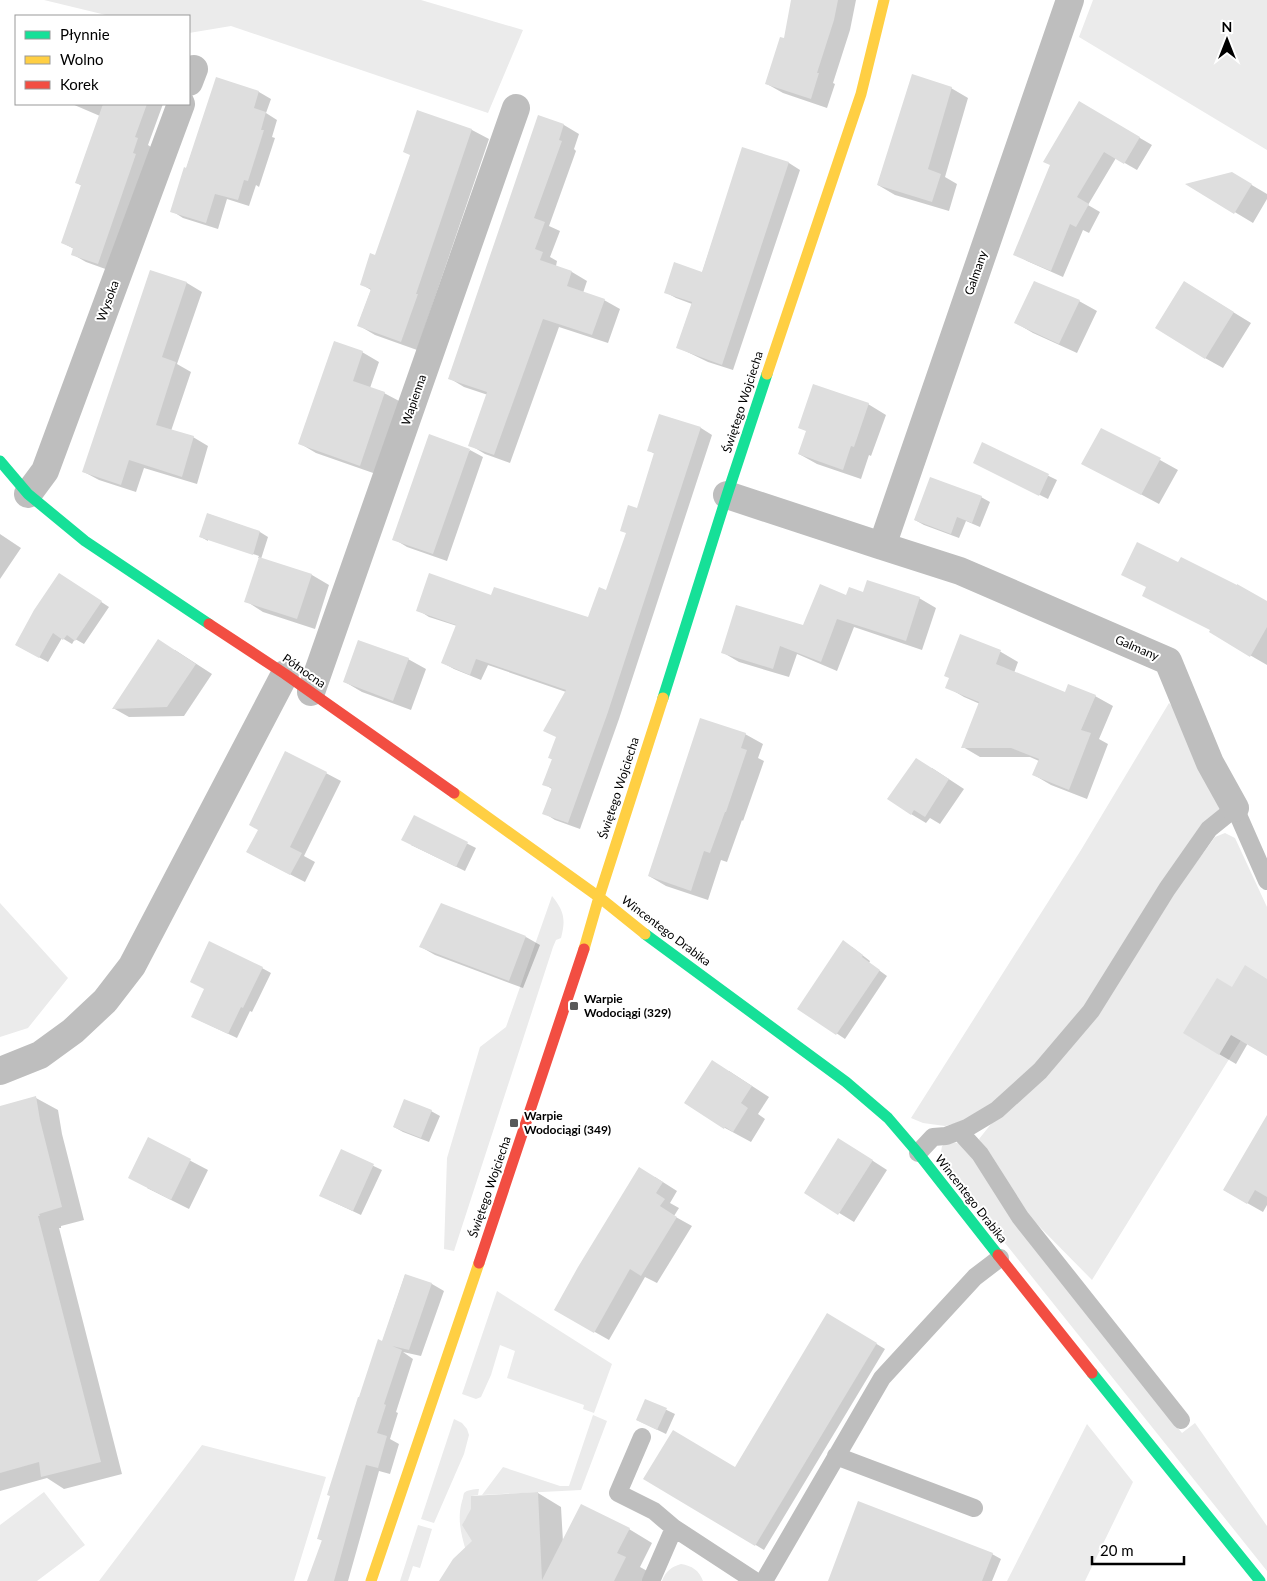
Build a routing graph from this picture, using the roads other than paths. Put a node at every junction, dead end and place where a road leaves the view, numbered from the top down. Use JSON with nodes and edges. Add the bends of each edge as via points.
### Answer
{"nodes":[{"id":1,"x":884,"y":0,"type":"edge"},
{"id":2,"x":1070,"y":0,"type":"edge"},
{"id":3,"x":181,"y":105,"type":"edge"},
{"id":4,"x":516,"y":108,"type":"dead end"},
{"id":5,"x":0,"y":461,"type":"edge"},
{"id":6,"x":28,"y":494,"type":"junction"},
{"id":7,"x":727,"y":495,"type":"junction"},
{"id":8,"x":882,"y":546,"type":"junction"},
{"id":9,"x":285,"y":674,"type":"junction"},
{"id":10,"x":312,"y":692,"type":"junction"},
{"id":11,"x":1235,"y":808,"type":"junction"},
{"id":12,"x":1267,"y":880,"type":"edge"},
{"id":13,"x":599,"y":897,"type":"junction"},
{"id":14,"x":0,"y":1071,"type":"edge"},
{"id":15,"x":959,"y":1131,"type":"junction"},
{"id":16,"x":918,"y":1153,"type":"junction"},
{"id":17,"x":1000,"y":1258,"type":"junction"},
{"id":18,"x":1181,"y":1420,"type":"dead end"},
{"id":19,"x":642,"y":1437,"type":"dead end"},
{"id":20,"x":836,"y":1456,"type":"junction"},
{"id":21,"x":974,"y":1508,"type":"dead end"},
{"id":22,"x":674,"y":1528,"type":"junction"},
{"id":23,"x":371,"y":1581,"type":"edge"},
{"id":24,"x":651,"y":1581,"type":"edge"},
{"id":25,"x":755,"y":1581,"type":"edge"},
{"id":26,"x":764,"y":1581,"type":"edge"},
{"id":27,"x":1260,"y":1581,"type":"edge"}],
"edges":[{"from":1,"to":7,"type":"street","name":"Świętego Wojciecha","via":[[861,94]]},
{"from":2,"to":8,"type":"street","name":"Galmany"},
{"from":3,"to":6,"type":"street","name":"Wysoka","via":[[45,471]]},
{"from":4,"to":10,"type":"street","name":"Wapienna"},
{"from":5,"to":6,"type":"street","name":"Północna"},
{"from":6,"to":9,"type":"street","name":"Północna","via":[[85,541]]},
{"from":7,"to":8,"type":"street","name":"Galmany"},
{"from":7,"to":13,"type":"street","name":"Świętego Wojciecha"},
{"from":8,"to":11,"type":"street","name":"Galmany","via":[[960,572],[1168,661],[1210,763]]},
{"from":9,"to":10,"type":"street","name":"Północna"},
{"from":9,"to":14,"type":"street","via":[[132,966],[106,1001],[73,1031],[40,1055]]},
{"from":10,"to":13,"type":"street","name":"Północna"},
{"from":11,"to":12,"type":"lane","name":"Galmany"},
{"from":11,"to":15,"type":"lane","via":[[1209,829],[1167,889],[1091,1011],[1040,1071],[997,1110]]},
{"from":13,"to":16,"type":"street","name":"Wincentego Drabika","via":[[846,1082],[888,1118]]},
{"from":13,"to":23,"type":"street","name":"Świętego Wojciecha","via":[[578,970]]},
{"from":15,"to":16,"type":"lane","via":[[934,1137]]},
{"from":15,"to":18,"type":"lane","via":[[980,1154],[1020,1217]]},
{"from":16,"to":17,"type":"street","name":"Wincentego Drabika"},
{"from":17,"to":20,"type":"lane","via":[[974,1278],[882,1378]]},
{"from":17,"to":27,"type":"street","name":"Wincentego Drabika"},
{"from":19,"to":22,"type":"lane","via":[[618,1493],[654,1511]]},
{"from":20,"to":21,"type":"lane"},
{"from":20,"to":26,"type":"lane"},
{"from":22,"to":24,"type":"lane"},
{"from":22,"to":25,"type":"lane"}]}
